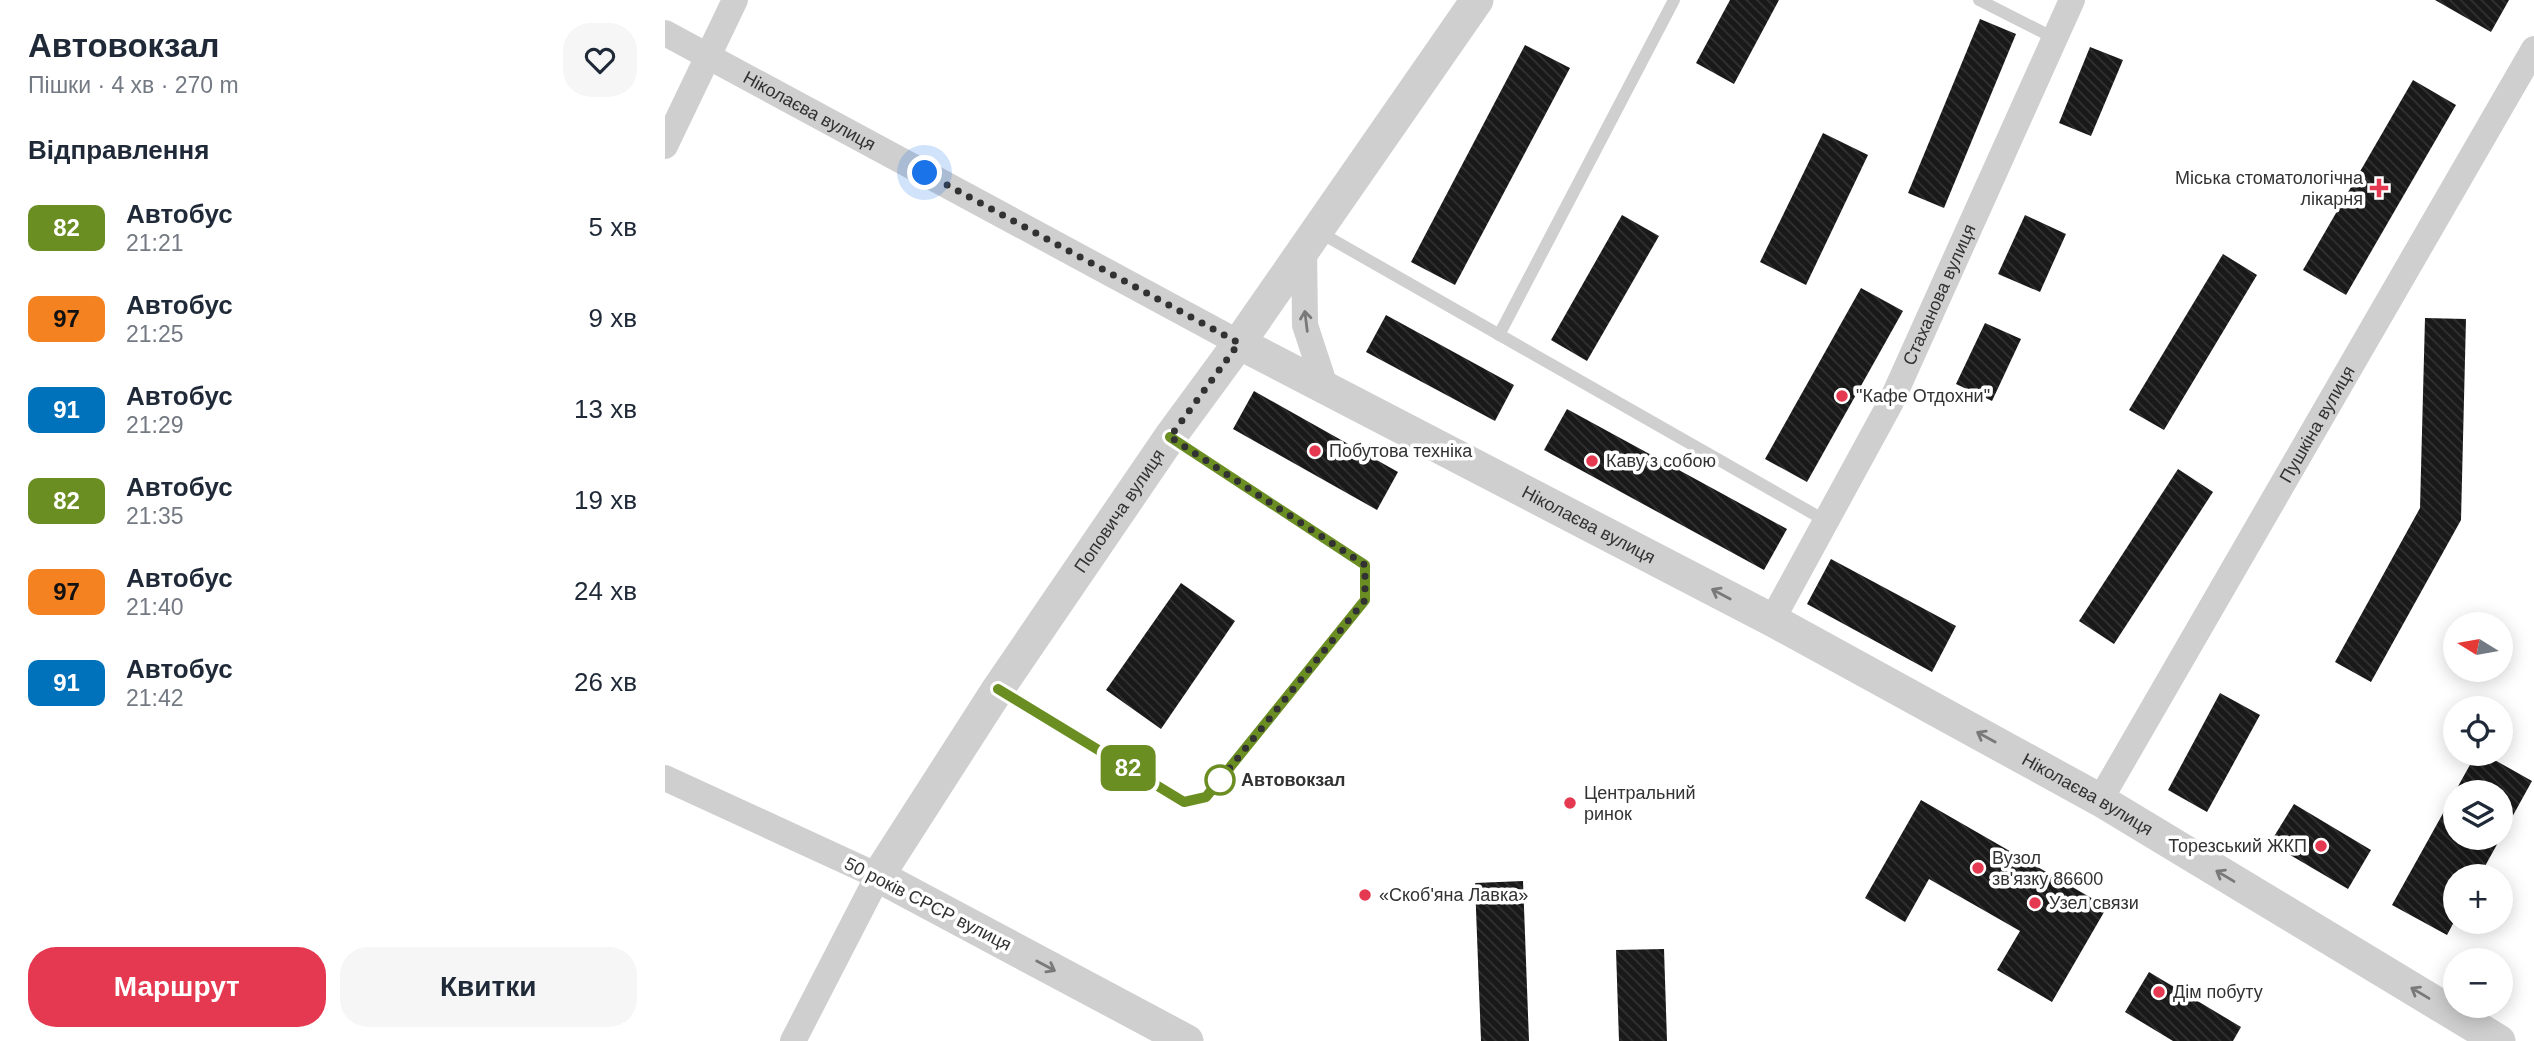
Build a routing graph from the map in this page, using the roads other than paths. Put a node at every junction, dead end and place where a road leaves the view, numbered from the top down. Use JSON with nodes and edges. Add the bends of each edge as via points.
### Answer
{"nodes":[{"id":1,"x":735,"y":0,"type":"edge"},
{"id":2,"x":1477,"y":0,"type":"edge"},
{"id":3,"x":1674,"y":0,"type":"edge"},
{"id":4,"x":1979,"y":0,"type":"edge"},
{"id":5,"x":2072,"y":0,"type":"edge"},
{"id":6,"x":665,"y":33,"type":"edge"},
{"id":7,"x":2056,"y":39,"type":"junction"},
{"id":8,"x":2534,"y":49,"type":"edge"},
{"id":9,"x":708,"y":55,"type":"junction"},
{"id":10,"x":665,"y":146,"type":"edge"},
{"id":11,"x":1310,"y":239,"type":"junction"},
{"id":12,"x":1499,"y":335,"type":"junction"},
{"id":13,"x":1239,"y":343,"type":"junction"},
{"id":14,"x":1325,"y":386,"type":"junction"},
{"id":15,"x":1170,"y":437,"type":"junction"},
{"id":16,"x":1826,"y":521,"type":"junction"},
{"id":17,"x":1772,"y":620,"type":"junction"},
{"id":18,"x":998,"y":689,"type":"junction"},
{"id":19,"x":668,"y":784,"type":"edge"},
{"id":20,"x":2100,"y":800,"type":"junction"},
{"id":21,"x":878,"y":876,"type":"junction"},
{"id":22,"x":793,"y":1041,"type":"edge"},
{"id":23,"x":1187,"y":1041,"type":"edge"},
{"id":24,"x":2499,"y":1041,"type":"edge"}],
"edges":[{"from":1,"to":9,"type":"street"},
{"from":2,"to":11,"type":"street","name":"Поповича вулиця"},
{"from":3,"to":12,"type":"lane"},
{"from":4,"to":7,"type":"lane"},
{"from":5,"to":7,"type":"street","name":"Стаханова вулиця"},
{"from":6,"to":9,"type":"street","name":"Ніколаєва вулиця"},
{"from":7,"to":16,"type":"street","name":"Стаханова вулиця","via":[[1891,402]]},
{"from":8,"to":20,"type":"street","name":"Пушкіна вулиця"},
{"from":9,"to":10,"type":"street"},
{"from":9,"to":13,"type":"street","name":"Ніколаєва вулиця"},
{"from":11,"to":12,"type":"lane"},
{"from":11,"to":13,"type":"street","name":"Поповича вулиця"},
{"from":14,"to":11,"type":"street","one_way":true,"via":[[1305,325]]},
{"from":12,"to":16,"type":"lane"},
{"from":13,"to":14,"type":"street","name":"Ніколаєва вулиця"},
{"from":13,"to":15,"type":"street","name":"Поповича вулиця"},
{"from":17,"to":14,"type":"street","name":"Ніколаєва вулиця","one_way":true},
{"from":15,"to":18,"type":"street","name":"Поповича вулиця"},
{"from":15,"to":18,"type":"lane","via":[[1365,565],[1365,600],[1206,797],[1184,802]]},
{"from":16,"to":17,"type":"street","name":"Стаханова вулиця"},
{"from":20,"to":17,"type":"street","name":"Ніколаєва вулиця","one_way":true},
{"from":18,"to":21,"type":"street","name":"Поповича вулиця"},
{"from":19,"to":21,"type":"street","name":"50 років СРСР вулиця"},
{"from":24,"to":20,"type":"street","name":"Ніколаєва вулиця","one_way":true},
{"from":21,"to":22,"type":"street","name":"Поповича вулиця"},
{"from":21,"to":23,"type":"street","name":"50 років СРСР вулиця","one_way":true}]}
